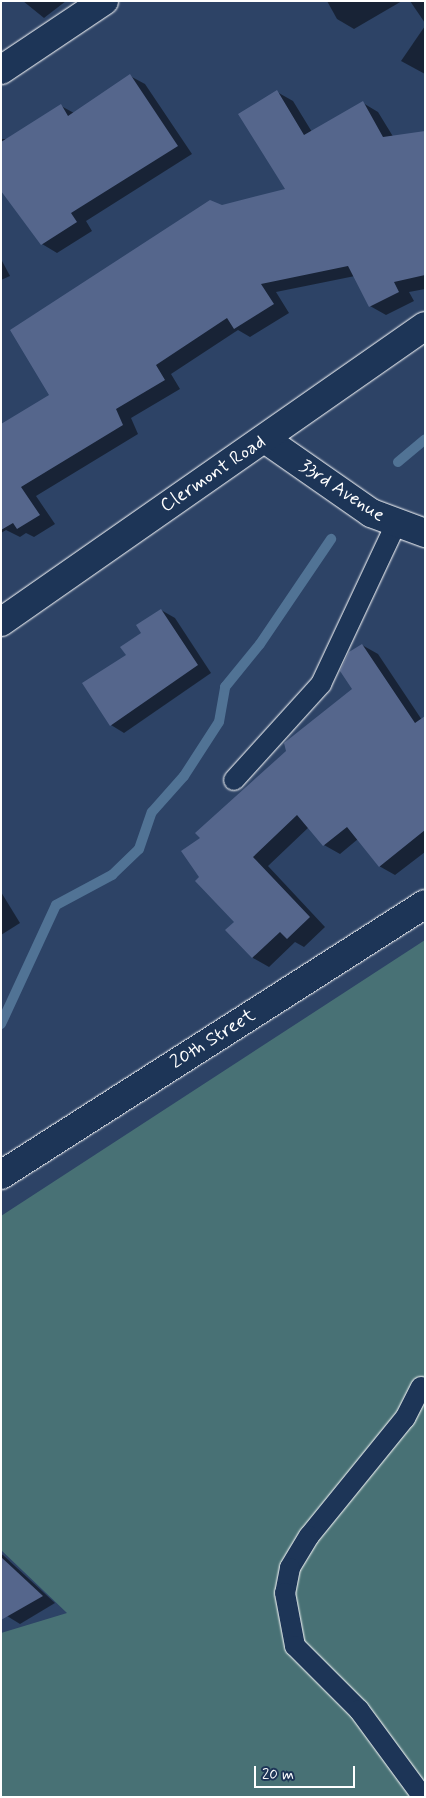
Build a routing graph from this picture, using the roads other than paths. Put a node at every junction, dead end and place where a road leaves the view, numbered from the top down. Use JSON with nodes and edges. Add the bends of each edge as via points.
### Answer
{"nodes":[{"id":1,"x":104,"y":1,"type":"edge"},
{"id":2,"x":1,"y":70,"type":"edge"},
{"id":3,"x":425,"y":326,"type":"edge"},
{"id":4,"x":265,"y":439,"type":"junction"},
{"id":5,"x":396,"y":524,"type":"junction"},
{"id":6,"x":425,"y":533,"type":"edge"},
{"id":7,"x":1,"y":622,"type":"edge"},
{"id":8,"x":234,"y":780,"type":"dead end"},
{"id":9,"x":425,"y":904,"type":"edge"},
{"id":10,"x":1,"y":1175,"type":"edge"},
{"id":11,"x":421,"y":1387,"type":"dead end"},
{"id":12,"x":423,"y":1797,"type":"edge"}],
"edges":[{"from":1,"to":2,"type":"street"},
{"from":3,"to":4,"type":"street","name":"Clermont Road"},
{"from":4,"to":5,"type":"street","name":"33rd Avenue","via":[[371,513]]},
{"from":4,"to":7,"type":"street","name":"Clermont Road"},
{"from":5,"to":6,"type":"street","name":"33rd Avenue"},
{"from":5,"to":8,"type":"lane","via":[[321,684]]},
{"from":9,"to":10,"type":"street","name":"20th Street"},
{"from":11,"to":12,"type":"lane","via":[[405,1418],[309,1536],[290,1568],[285,1593],[296,1646],[358,1710]]}]}
